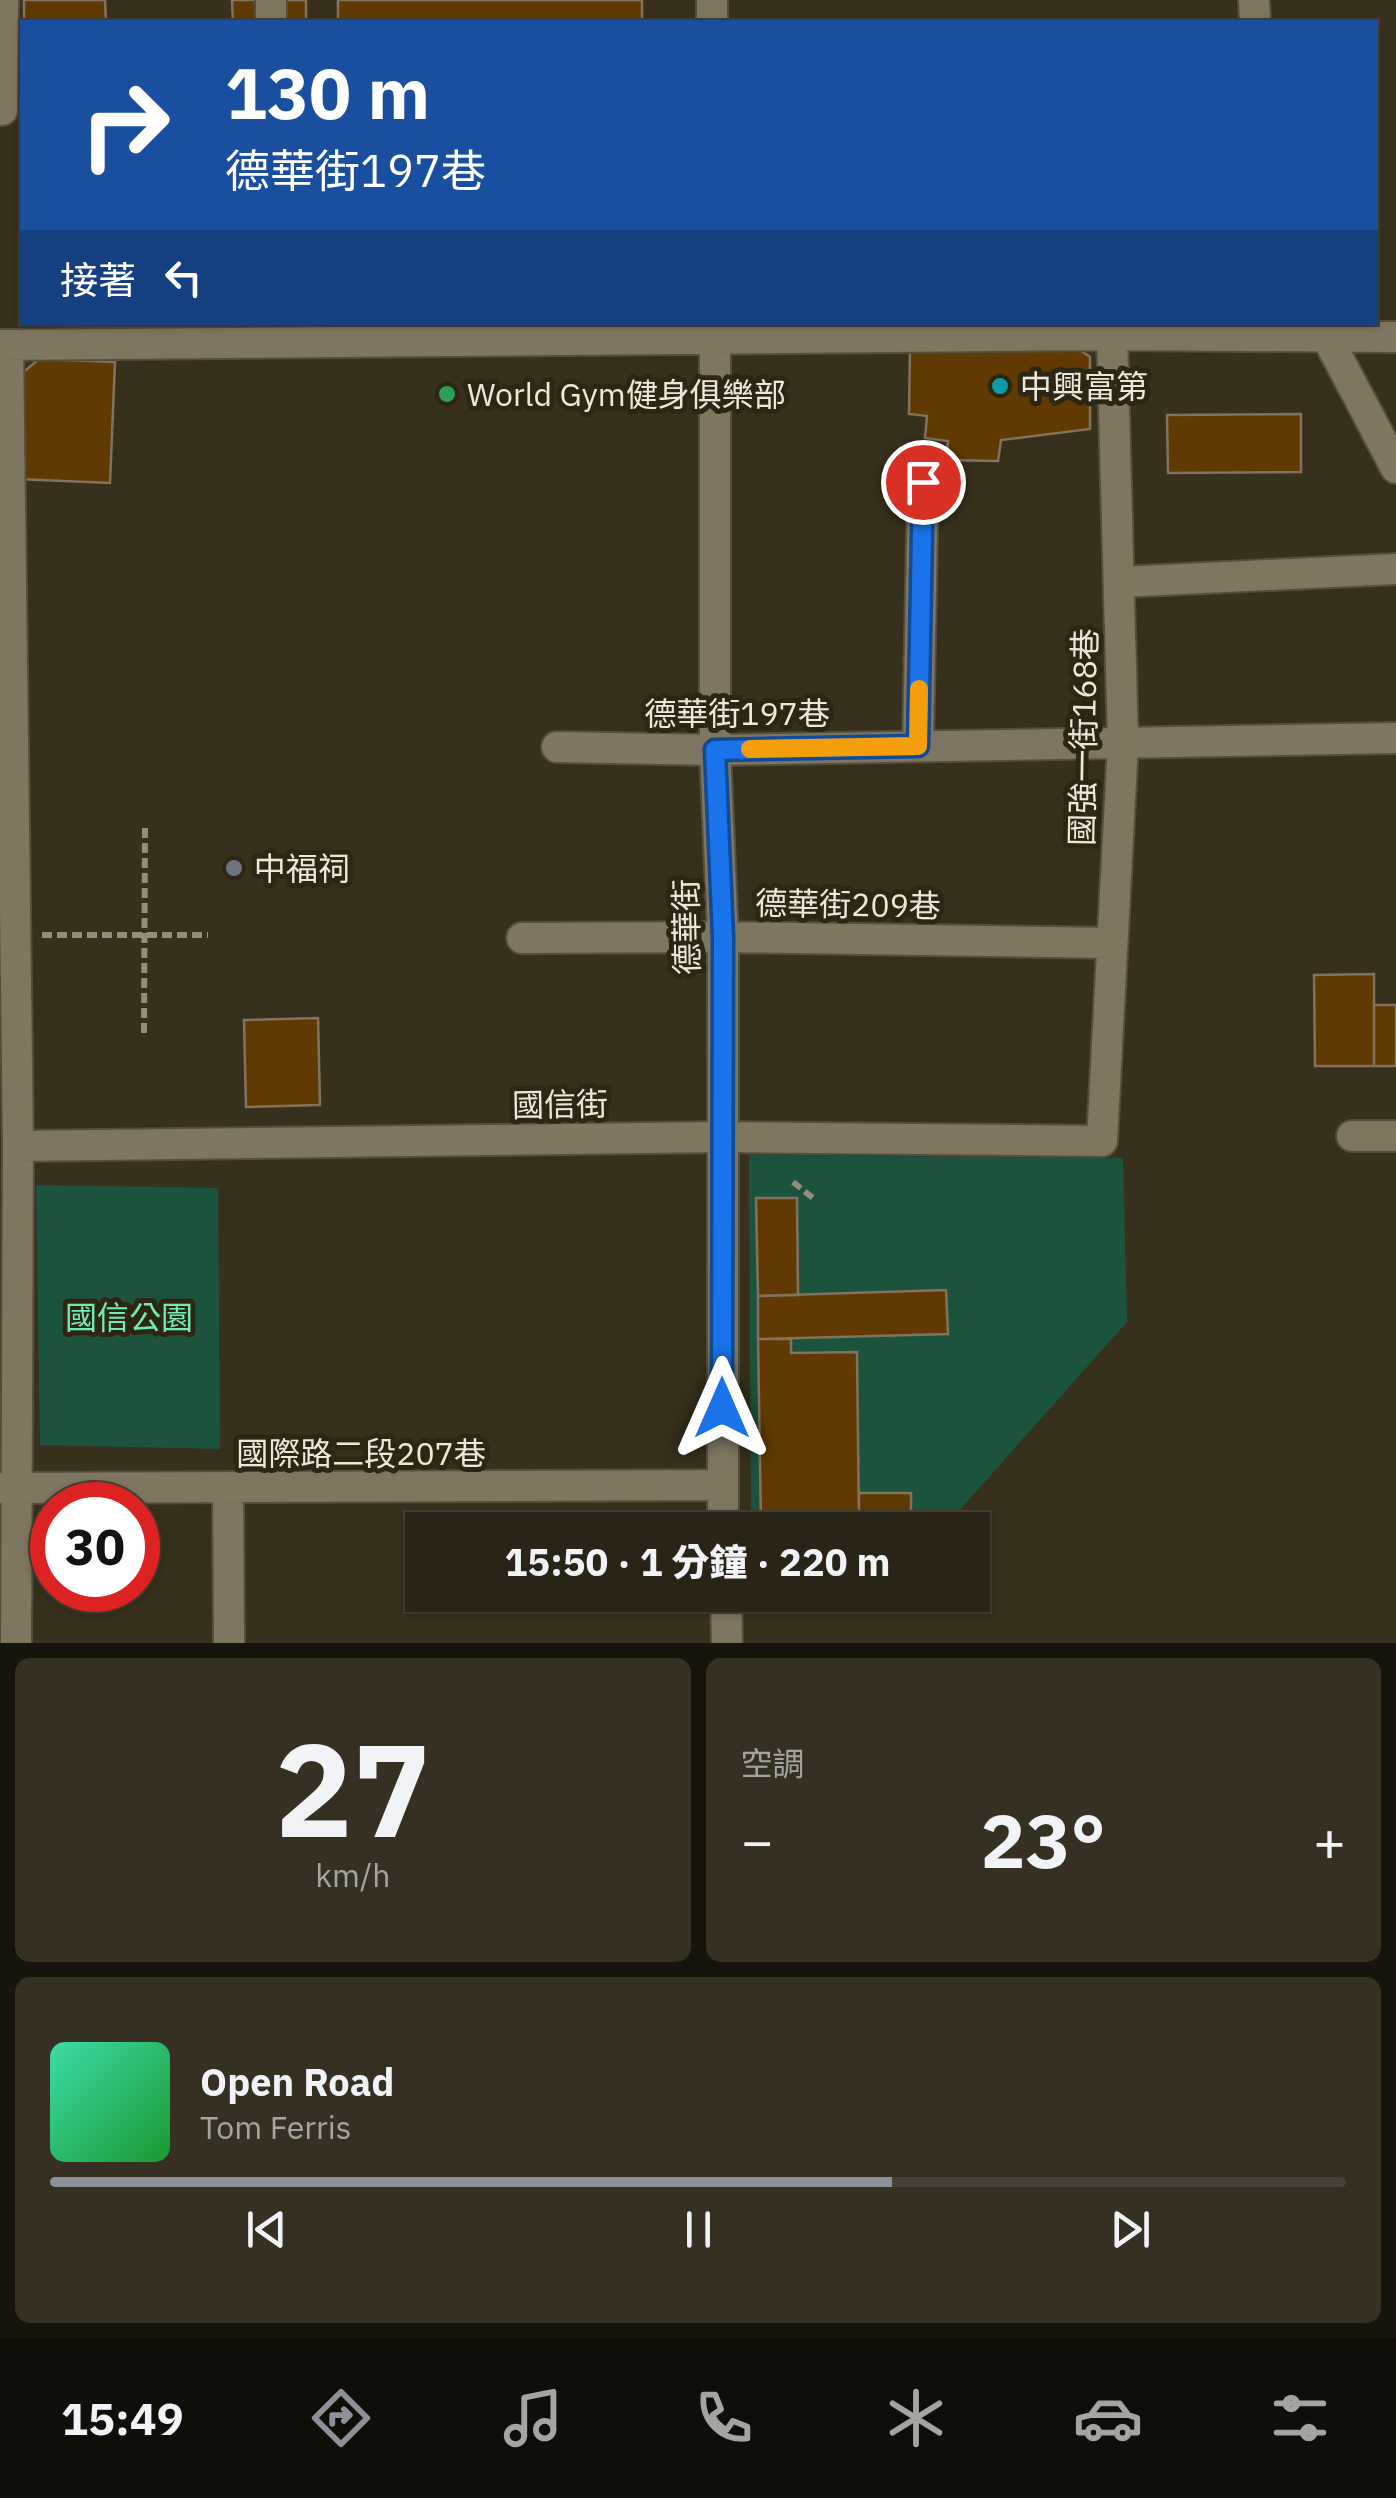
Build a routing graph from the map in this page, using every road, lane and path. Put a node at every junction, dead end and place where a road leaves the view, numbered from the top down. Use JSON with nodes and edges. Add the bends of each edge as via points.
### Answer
{"nodes":[{"id":1,"x":3,"y":0,"type":"edge"},
{"id":2,"x":2,"y":110,"type":"edge"},
{"id":3,"x":1321,"y":329,"type":"edge"},
{"id":4,"x":715,"y":331,"type":"edge"},
{"id":5,"x":235,"y":333,"type":"edge"},
{"id":6,"x":1112,"y":335,"type":"junction"},
{"id":7,"x":1396,"y":336,"type":"edge"},
{"id":8,"x":4,"y":345,"type":"edge"},
{"id":9,"x":1396,"y":468,"type":"edge"},
{"id":10,"x":923,"y":482,"type":"dead end"},
{"id":11,"x":1396,"y":569,"type":"edge"},
{"id":12,"x":1120,"y":582,"type":"junction"},
{"id":13,"x":1396,"y":738,"type":"edge"},
{"id":14,"x":1122,"y":743,"type":"junction"},
{"id":15,"x":918,"y":746,"type":"junction"},
{"id":16,"x":557,"y":748,"type":"dead end"},
{"id":17,"x":715,"y":750,"type":"junction"},
{"id":18,"x":145,"y":827,"type":"dead end"},
{"id":19,"x":16,"y":935,"type":"junction"},
{"id":20,"x":145,"y":935,"type":"junction"},
{"id":21,"x":208,"y":936,"type":"dead end"},
{"id":22,"x":723,"y":937,"type":"junction"},
{"id":23,"x":522,"y":938,"type":"dead end"},
{"id":24,"x":1112,"y":943,"type":"junction"},
{"id":25,"x":144,"y":1032,"type":"dead end"},
{"id":26,"x":1352,"y":1136,"type":"dead end"},
{"id":27,"x":1396,"y":1136,"type":"edge"},
{"id":28,"x":722,"y":1137,"type":"junction"},
{"id":29,"x":1102,"y":1141,"type":"joint"},
{"id":30,"x":18,"y":1146,"type":"junction"},
{"id":31,"x":794,"y":1182,"type":"dead end"},
{"id":32,"x":813,"y":1198,"type":"dead end"},
{"id":33,"x":722,"y":1486,"type":"junction"},
{"id":34,"x":7,"y":1487,"type":"edge"},
{"id":35,"x":228,"y":1490,"type":"junction"},
{"id":36,"x":723,"y":1512,"type":"edge"},
{"id":37,"x":727,"y":1612,"type":"edge"},
{"id":38,"x":16,"y":1643,"type":"edge"},
{"id":39,"x":229,"y":1643,"type":"edge"},
{"id":40,"x":728,"y":1643,"type":"edge"}],
"edges":[{"from":1,"to":2,"type":"street"},
{"from":3,"to":6,"type":"street"},
{"from":3,"to":7,"type":"street"},
{"from":3,"to":9,"type":"street"},
{"from":4,"to":5,"type":"street"},
{"from":4,"to":6,"type":"street"},
{"from":4,"to":17,"type":"street","name":"德華街"},
{"from":5,"to":8,"type":"street"},
{"from":6,"to":12,"type":"street","name":"國強一街168巷"},
{"from":8,"to":19,"type":"street"},
{"from":10,"to":15,"type":"street"},
{"from":11,"to":12,"type":"street"},
{"from":12,"to":14,"type":"street","name":"國強一街168巷"},
{"from":13,"to":14,"type":"street","name":"德華街197巷"},
{"from":14,"to":15,"type":"street","name":"德華街197巷"},
{"from":14,"to":24,"type":"street","name":"國強一街168巷"},
{"from":15,"to":17,"type":"street","name":"德華街197巷"},
{"from":16,"to":17,"type":"street","name":"德華街197巷"},
{"from":17,"to":22,"type":"street","name":"德華街"},
{"from":18,"to":20,"type":"path"},
{"from":19,"to":20,"type":"path"},
{"from":19,"to":30,"type":"street"},
{"from":20,"to":21,"type":"path"},
{"from":20,"to":25,"type":"path"},
{"from":22,"to":23,"type":"street","name":"德華街209巷"},
{"from":22,"to":24,"type":"street","name":"德華街209巷"},
{"from":22,"to":28,"type":"street","name":"德華街"},
{"from":24,"to":29,"type":"street","name":"國強一街168巷"},
{"from":26,"to":27,"type":"street"},
{"from":28,"to":29,"type":"street","name":"國信街"},
{"from":28,"to":30,"type":"street","name":"國信街"},
{"from":28,"to":33,"type":"street","name":"德華街"},
{"from":30,"to":34,"type":"street"},
{"from":31,"to":32,"type":"path"},
{"from":33,"to":35,"type":"street","name":"國際路二段207巷"},
{"from":33,"to":36,"type":"street","name":"德華街"},
{"from":34,"to":35,"type":"street","name":"國際路二段207巷"},
{"from":34,"to":38,"type":"street"},
{"from":35,"to":39,"type":"street"},
{"from":37,"to":40,"type":"street"}]}
